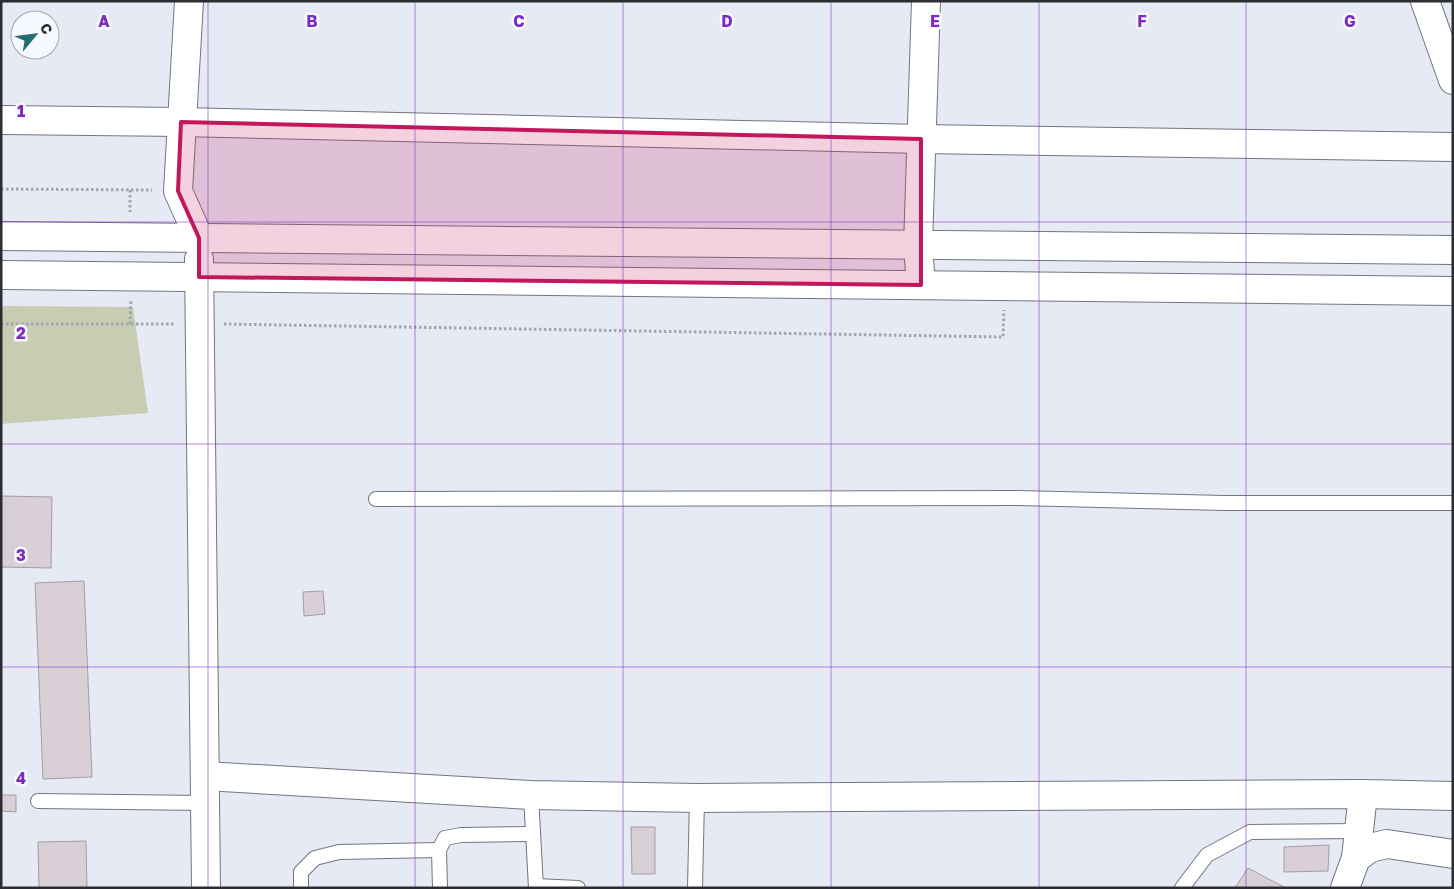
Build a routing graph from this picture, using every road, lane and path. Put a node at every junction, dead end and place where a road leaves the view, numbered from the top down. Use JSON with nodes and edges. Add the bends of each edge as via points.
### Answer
{"nodes":[{"id":1,"x":189,"y":1,"type":"edge"},
{"id":2,"x":926,"y":1,"type":"edge"},
{"id":3,"x":1426,"y":1,"type":"edge"},
{"id":4,"x":1453,"y":80,"type":"edge"},
{"id":5,"x":1,"y":120,"type":"edge"},
{"id":6,"x":182,"y":122,"type":"junction"},
{"id":7,"x":922,"y":139,"type":"junction"},
{"id":8,"x":1453,"y":147,"type":"edge"},
{"id":9,"x":1,"y":189,"type":"edge"},
{"id":10,"x":178,"y":191,"type":"junction"},
{"id":11,"x":1,"y":236,"type":"edge"},
{"id":12,"x":198,"y":238,"type":"junction"},
{"id":13,"x":918,"y":246,"type":"junction"},
{"id":14,"x":1453,"y":250,"type":"edge"},
{"id":15,"x":1,"y":275,"type":"edge"},
{"id":16,"x":199,"y":277,"type":"junction"},
{"id":17,"x":921,"y":285,"type":"junction"},
{"id":18,"x":1005,"y":286,"type":"junction"},
{"id":19,"x":1453,"y":291,"type":"edge"},
{"id":20,"x":200,"y":323,"type":"junction"},
{"id":21,"x":1,"y":324,"type":"edge"},
{"id":22,"x":376,"y":499,"type":"dead end"},
{"id":23,"x":1453,"y":503,"type":"edge"},
{"id":24,"x":205,"y":776,"type":"junction"},
{"id":25,"x":1363,"y":794,"type":"junction"},
{"id":26,"x":531,"y":795,"type":"junction"},
{"id":27,"x":1453,"y":796,"type":"edge"},
{"id":28,"x":697,"y":798,"type":"junction"},
{"id":29,"x":38,"y":801,"type":"dead end"},
{"id":30,"x":205,"y":803,"type":"junction"},
{"id":31,"x":1359,"y":831,"type":"junction"},
{"id":32,"x":532,"y":834,"type":"junction"},
{"id":33,"x":439,"y":850,"type":"junction"},
{"id":34,"x":1453,"y":854,"type":"edge"},
{"id":35,"x":1356,"y":858,"type":"junction"},
{"id":36,"x":536,"y":887,"type":"edge"},
{"id":37,"x":206,"y":888,"type":"edge"},
{"id":38,"x":300,"y":888,"type":"edge"},
{"id":39,"x":440,"y":888,"type":"edge"},
{"id":40,"x":578,"y":888,"type":"edge"},
{"id":41,"x":695,"y":888,"type":"edge"},
{"id":42,"x":1182,"y":888,"type":"edge"},
{"id":43,"x":1345,"y":888,"type":"edge"}],
"edges":[{"from":1,"to":6,"type":"street"},
{"from":2,"to":7,"type":"street"},
{"from":3,"to":4,"type":"street"},
{"from":5,"to":6,"type":"street"},
{"from":6,"to":7,"type":"street"},
{"from":6,"to":10,"type":"street"},
{"from":7,"to":8,"type":"street"},
{"from":7,"to":13,"type":"street"},
{"from":9,"to":10,"type":"path"},
{"from":10,"to":12,"type":"street"},
{"from":11,"to":12,"type":"street"},
{"from":12,"to":13,"type":"street"},
{"from":12,"to":16,"type":"street"},
{"from":13,"to":14,"type":"street"},
{"from":13,"to":17,"type":"street"},
{"from":15,"to":16,"type":"street"},
{"from":16,"to":17,"type":"street"},
{"from":16,"to":20,"type":"street"},
{"from":17,"to":18,"type":"street"},
{"from":18,"to":19,"type":"street"},
{"from":18,"to":20,"type":"path","via":[[1003,337]]},
{"from":20,"to":21,"type":"path"},
{"from":20,"to":24,"type":"street"},
{"from":22,"to":23,"type":"lane","via":[[998,498],[1224,503]]},
{"from":24,"to":26,"type":"street"},
{"from":24,"to":30,"type":"street"},
{"from":25,"to":27,"type":"street"},
{"from":25,"to":28,"type":"street"},
{"from":25,"to":31,"type":"street"},
{"from":26,"to":28,"type":"street"},
{"from":26,"to":32,"type":"lane"},
{"from":28,"to":41,"type":"lane"},
{"from":29,"to":30,"type":"lane"},
{"from":30,"to":37,"type":"street"},
{"from":31,"to":35,"type":"street"},
{"from":31,"to":42,"type":"lane","via":[[1250,832],[1207,855]]},
{"from":32,"to":33,"type":"lane","via":[[461,835],[445,838]]},
{"from":32,"to":36,"type":"lane"},
{"from":33,"to":38,"type":"lane","via":[[339,852],[315,858],[301,872]]},
{"from":33,"to":39,"type":"lane"},
{"from":34,"to":35,"type":"street","via":[[1386,844],[1370,848]]},
{"from":35,"to":43,"type":"street"},
{"from":36,"to":40,"type":"lane"}]}
